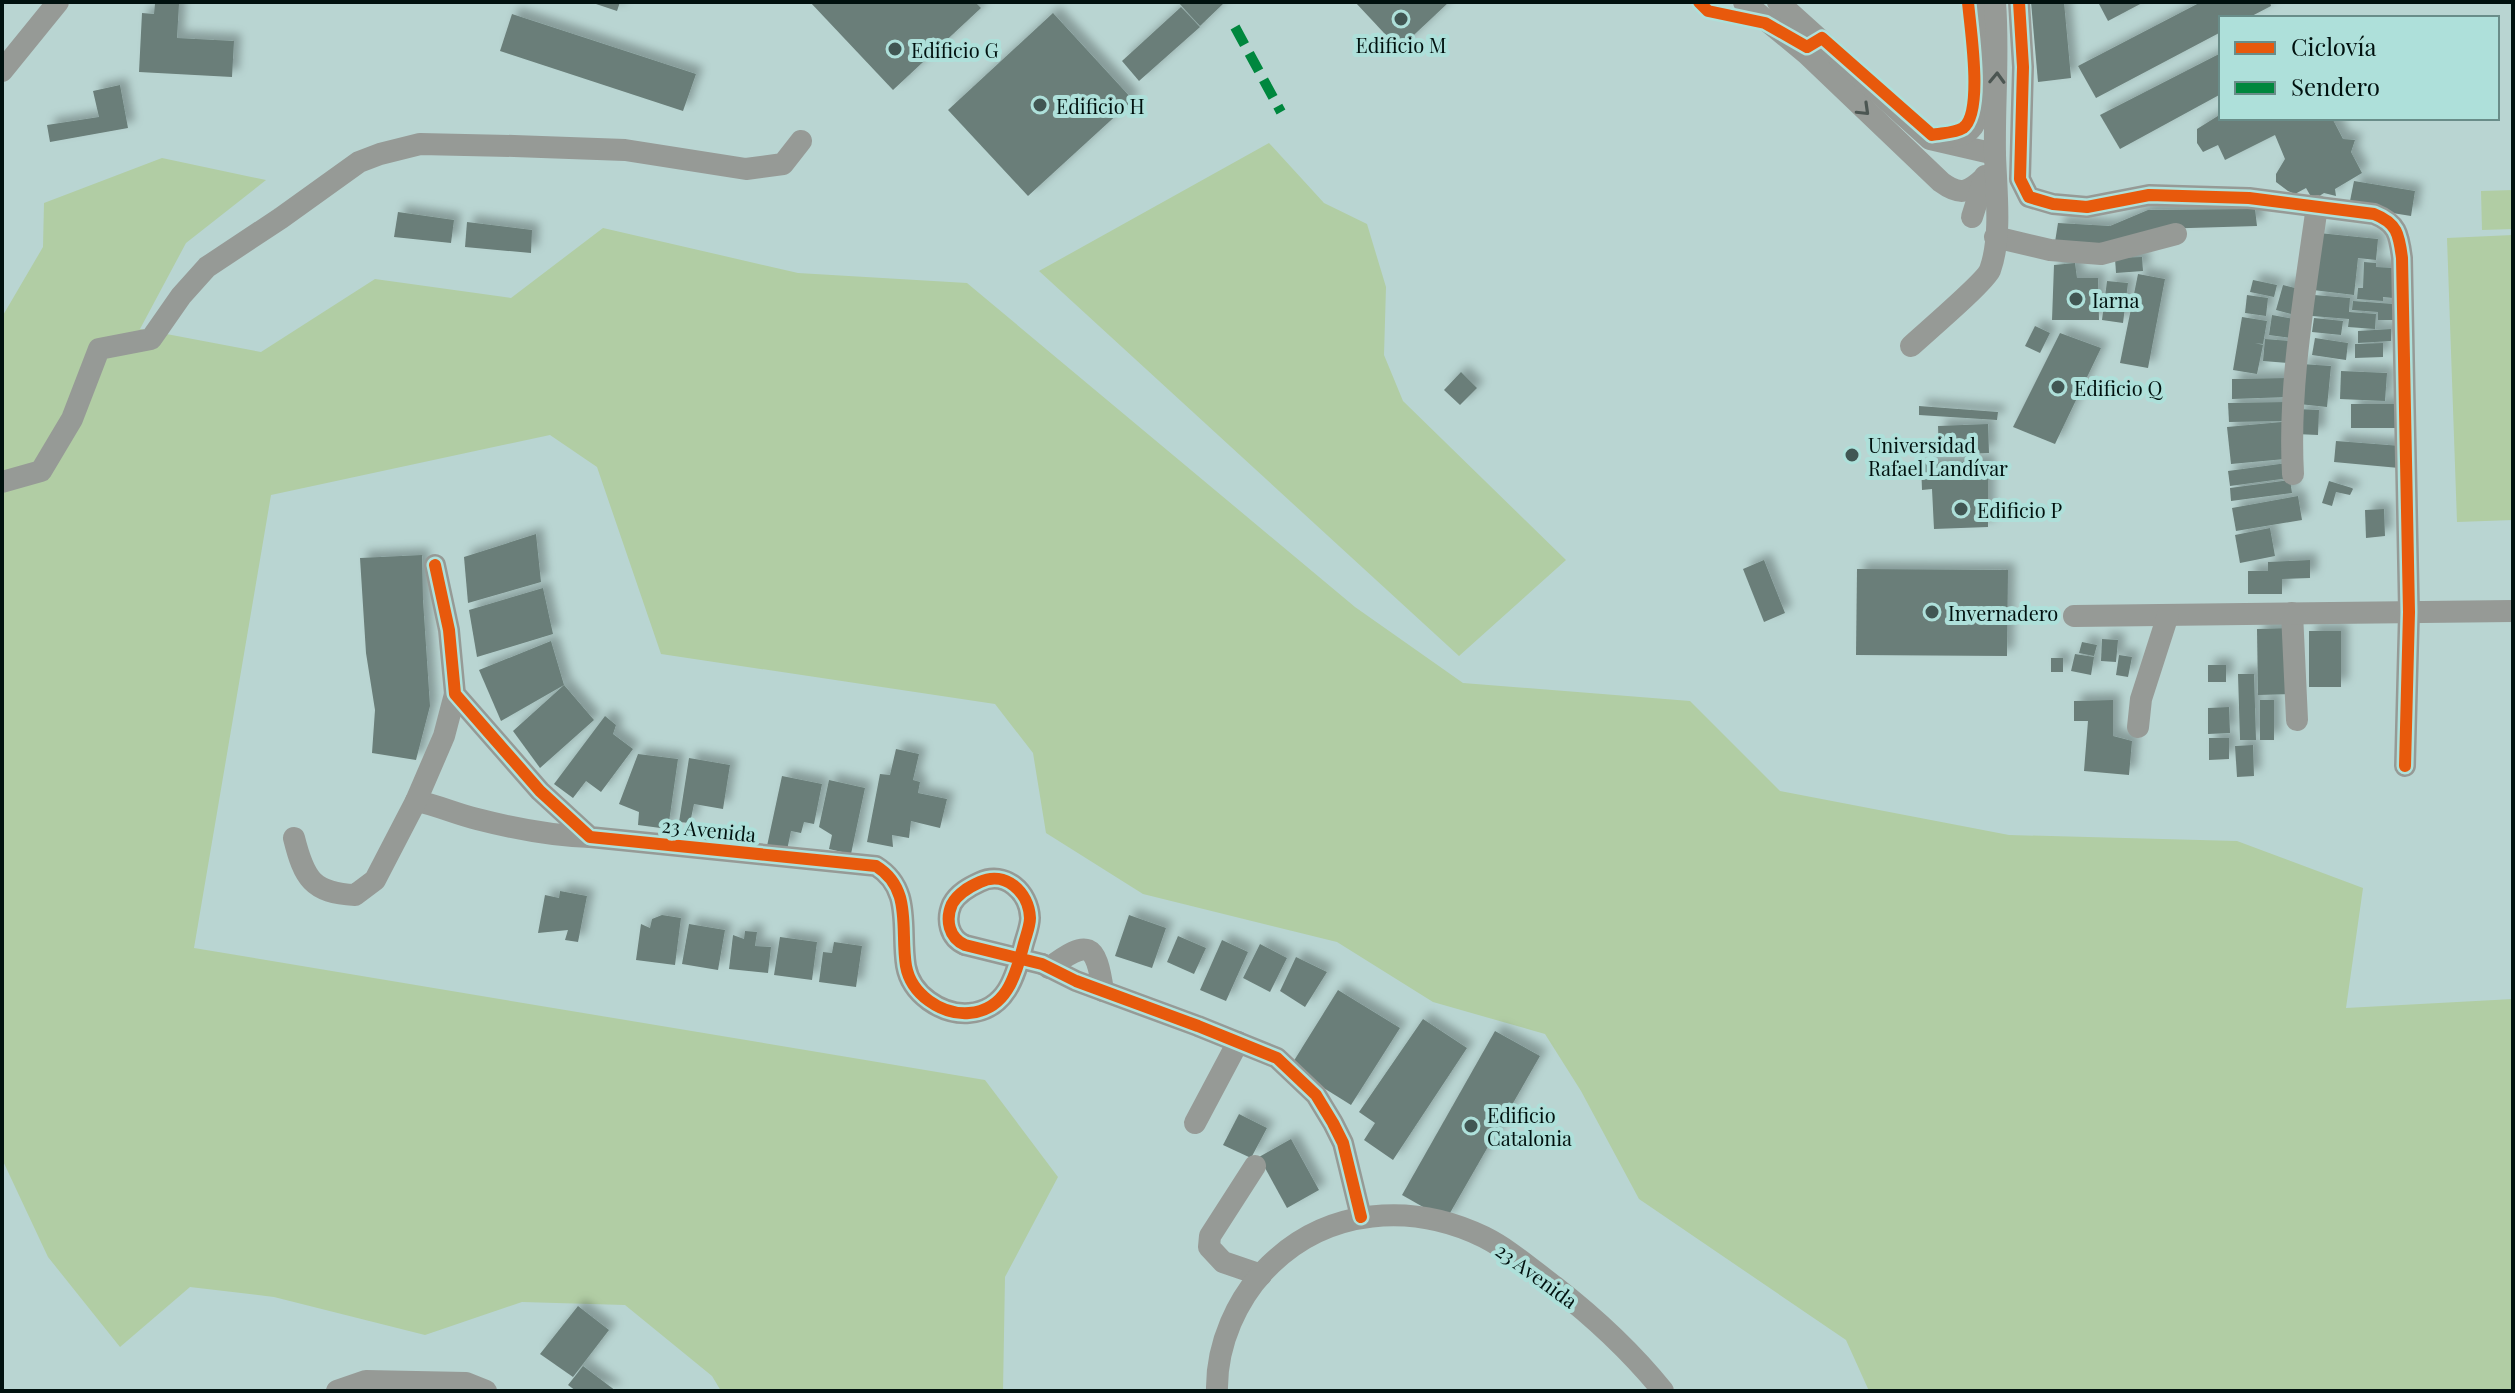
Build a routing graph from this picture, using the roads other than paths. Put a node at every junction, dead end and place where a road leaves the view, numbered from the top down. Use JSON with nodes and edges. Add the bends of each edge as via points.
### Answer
{"nodes":[{"id":1,"x":58,"y":2,"type":"edge"},
{"id":2,"x":1744,"y":2,"type":"edge"},
{"id":3,"x":1778,"y":2,"type":"edge"},
{"id":4,"x":1974,"y":2,"type":"edge"},
{"id":5,"x":1995,"y":2,"type":"edge"},
{"id":6,"x":2019,"y":2,"type":"edge"},
{"id":7,"x":12,"y":44,"type":"edge"},
{"id":8,"x":1814,"y":47,"type":"junction"},
{"id":9,"x":2,"y":71,"type":"edge"},
{"id":10,"x":1850,"y":80,"type":"junction"},
{"id":11,"x":1930,"y":139,"type":"junction"},
{"id":12,"x":801,"y":141,"type":"dead end"},
{"id":13,"x":1986,"y":162,"type":"junction"},
{"id":14,"x":2317,"y":206,"type":"junction"},
{"id":15,"x":1972,"y":217,"type":"dead end"},
{"id":16,"x":2176,"y":234,"type":"dead end"},
{"id":17,"x":1995,"y":237,"type":"junction"},
{"id":18,"x":1911,"y":346,"type":"dead end"},
{"id":19,"x":2293,"y":474,"type":"dead end"},
{"id":20,"x":2,"y":482,"type":"edge"},
{"id":21,"x":435,"y":565,"type":"dead end"},
{"id":22,"x":2513,"y":611,"type":"edge"},
{"id":23,"x":2409,"y":612,"type":"junction"},
{"id":24,"x":2292,"y":613,"type":"junction"},
{"id":25,"x":2168,"y":615,"type":"junction"},
{"id":26,"x":2074,"y":616,"type":"dead end"},
{"id":27,"x":2513,"y":628,"type":"edge"},
{"id":28,"x":455,"y":694,"type":"junction"},
{"id":29,"x":2297,"y":720,"type":"dead end"},
{"id":30,"x":2138,"y":727,"type":"dead end"},
{"id":31,"x":2405,"y":766,"type":"dead end"},
{"id":32,"x":416,"y":801,"type":"junction"},
{"id":33,"x":590,"y":837,"type":"junction"},
{"id":34,"x":294,"y":838,"type":"dead end"},
{"id":35,"x":1045,"y":966,"type":"junction"},
{"id":36,"x":1103,"y":991,"type":"junction"},
{"id":37,"x":1238,"y":1042,"type":"junction"},
{"id":38,"x":1195,"y":1123,"type":"dead end"},
{"id":39,"x":1255,"y":1166,"type":"dead end"},
{"id":40,"x":1361,"y":1217,"type":"junction"},
{"id":41,"x":1261,"y":1275,"type":"junction"},
{"id":42,"x":368,"y":1386,"type":"edge"},
{"id":43,"x":337,"y":1391,"type":"edge"},
{"id":44,"x":486,"y":1391,"type":"edge"},
{"id":45,"x":1217,"y":1391,"type":"edge"},
{"id":46,"x":1663,"y":1391,"type":"edge"}],
"edges":[{"from":1,"to":7,"type":"street"},
{"from":2,"to":8,"type":"street"},
{"from":3,"to":8,"type":"street"},
{"from":4,"to":11,"type":"street","via":[[1978,107],[1973,125],[1961,135]]},
{"from":13,"to":5,"type":"street","one_way":true,"via":[[1998,64]]},
{"from":6,"to":14,"type":"street","via":[[2020,179],[2029,197],[2087,207],[2149,195]]},
{"from":7,"to":9,"type":"street"},
{"from":8,"to":10,"type":"street"},
{"from":10,"to":11,"type":"street"},
{"from":10,"to":13,"type":"street","one_way":true,"via":[[1926,170],[1952,190],[1975,186]]},
{"from":11,"to":13,"type":"street"},
{"from":12,"to":20,"type":"street","via":[[783,164],[746,169],[625,150],[420,144],[359,162],[207,267],[151,339],[99,349],[72,419],[41,471]]},
{"from":13,"to":15,"type":"street"},
{"from":13,"to":17,"type":"street"},
{"from":14,"to":19,"type":"street","via":[[2297,357]]},
{"from":14,"to":23,"type":"street","via":[[2387,219],[2400,238]]},
{"from":16,"to":17,"type":"street","via":[[2101,254],[2050,250]]},
{"from":17,"to":18,"type":"street","via":[[1989,273]]},
{"from":21,"to":28,"type":"street"},
{"from":22,"to":23,"type":"street"},
{"from":22,"to":27,"type":"street"},
{"from":23,"to":24,"type":"street"},
{"from":23,"to":31,"type":"street"},
{"from":24,"to":25,"type":"street"},
{"from":24,"to":29,"type":"street"},
{"from":25,"to":26,"type":"street"},
{"from":25,"to":30,"type":"street","via":[[2141,699]]},
{"from":28,"to":32,"type":"street","via":[[444,736]]},
{"from":28,"to":33,"type":"street","via":[[540,791]]},
{"from":32,"to":33,"type":"street","name":"23 Avenida","via":[[476,819]]},
{"from":32,"to":34,"type":"street","via":[[375,880],[355,895],[318,888],[307,876]]},
{"from":33,"to":35,"type":"street","name":"23 Avenida","bridge":true,"via":[[876,866],[888,873],[901,897],[906,968],[922,996],[957,1012],[981,1010],[1014,982],[1030,921],[1024,898],[1001,878],[960,894],[949,916],[950,929],[965,945]]},
{"from":35,"to":36,"type":"street","name":"23 Avenida"},
{"from":35,"to":36,"type":"street","via":[[1072,950],[1087,949],[1099,962]]},
{"from":36,"to":37,"type":"street","name":"23 Avenida"},
{"from":37,"to":38,"type":"street"},
{"from":37,"to":40,"type":"street","name":"23 Avenida","via":[[1277,1058],[1316,1095],[1343,1143]]},
{"from":39,"to":41,"type":"street","via":[[1210,1236],[1209,1247],[1223,1262]]},
{"from":40,"to":41,"type":"street","via":[[1306,1237]]},
{"from":40,"to":46,"type":"street","name":"23 Avenida","via":[[1424,1218],[1484,1237],[1600,1323]]},
{"from":41,"to":45,"type":"street","via":[[1230,1325]]},
{"from":42,"to":43,"type":"street"},
{"from":42,"to":44,"type":"street","via":[[466,1383]]}]}
